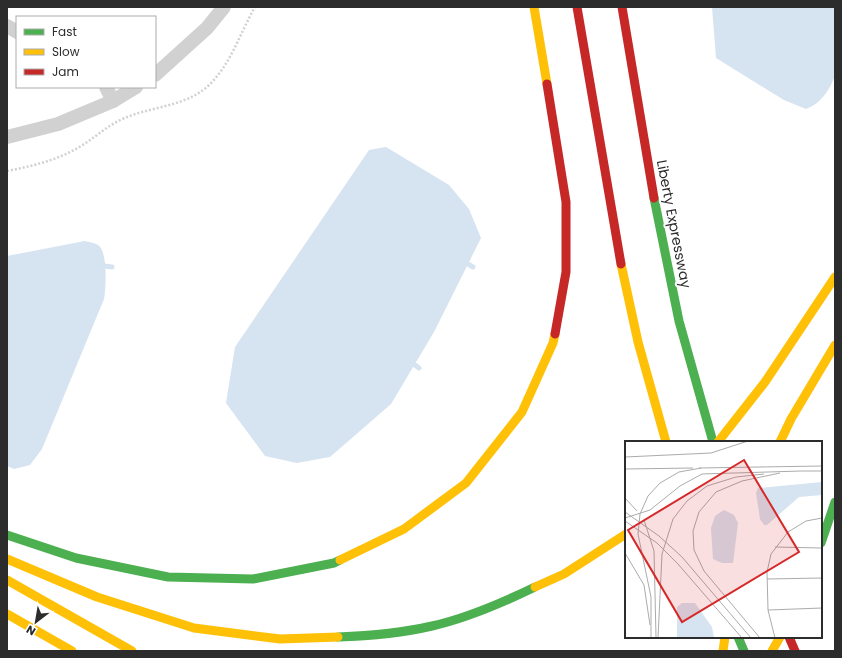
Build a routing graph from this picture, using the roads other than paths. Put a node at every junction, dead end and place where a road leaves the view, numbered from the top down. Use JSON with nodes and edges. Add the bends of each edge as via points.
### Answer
{"nodes":[{"id":1,"x":224,"y":7,"type":"edge"},
{"id":2,"x":534,"y":7,"type":"edge"},
{"id":3,"x":577,"y":7,"type":"edge"},
{"id":4,"x":622,"y":7,"type":"edge"},
{"id":5,"x":7,"y":26,"type":"edge"},
{"id":6,"x":16,"y":31,"type":"edge"},
{"id":7,"x":156,"y":74,"type":"edge"},
{"id":8,"x":106,"y":88,"type":"edge"},
{"id":9,"x":134,"y":88,"type":"edge"},
{"id":10,"x":113,"y":101,"type":"junction"},
{"id":11,"x":7,"y":137,"type":"edge"},
{"id":12,"x":835,"y":277,"type":"edge"},
{"id":13,"x":835,"y":345,"type":"edge"},
{"id":14,"x":666,"y":441,"type":"edge"},
{"id":15,"x":713,"y":441,"type":"edge"},
{"id":16,"x":719,"y":441,"type":"edge"},
{"id":17,"x":780,"y":441,"type":"edge"},
{"id":18,"x":835,"y":502,"type":"edge"},
{"id":19,"x":7,"y":535,"type":"edge"},
{"id":20,"x":625,"y":535,"type":"edge"},
{"id":21,"x":822,"y":540,"type":"edge"},
{"id":22,"x":7,"y":559,"type":"edge"},
{"id":23,"x":7,"y":580,"type":"edge"},
{"id":24,"x":7,"y":614,"type":"edge"},
{"id":25,"x":725,"y":638,"type":"edge"},
{"id":26,"x":738,"y":638,"type":"edge"},
{"id":27,"x":779,"y":638,"type":"edge"},
{"id":28,"x":788,"y":638,"type":"edge"},
{"id":29,"x":72,"y":651,"type":"edge"},
{"id":30,"x":132,"y":651,"type":"edge"},
{"id":31,"x":723,"y":651,"type":"edge"},
{"id":32,"x":744,"y":651,"type":"edge"},
{"id":33,"x":772,"y":651,"type":"edge"},
{"id":34,"x":795,"y":651,"type":"edge"}],
"edges":[{"from":1,"to":7,"type":"street","via":[[207,28]]},
{"from":2,"to":19,"type":"main road","via":[[566,202],[566,272],[554,343],[522,412],[466,483],[404,529],[334,563],[254,579],[168,577],[76,558]]},
{"from":3,"to":14,"type":"main road","via":[[621,267],[638,342]]},
{"from":4,"to":15,"type":"main road","name":"Liberty Expressway","via":[[658,222],[679,321]]},
{"from":5,"to":6,"type":"street"},
{"from":8,"to":10,"type":"street"},
{"from":9,"to":10,"type":"street"},
{"from":10,"to":11,"type":"street","via":[[58,124]]},
{"from":12,"to":16,"type":"main road","via":[[780,361]]},
{"from":13,"to":17,"type":"main road"},
{"from":18,"to":21,"type":"main road"},
{"from":20,"to":22,"type":"main road","via":[[564,574],[498,604],[432,626],[366,636],[280,639],[194,628],[97,597]]},
{"from":23,"to":30,"type":"main road"},
{"from":24,"to":29,"type":"main road"},
{"from":25,"to":31,"type":"main road"},
{"from":26,"to":32,"type":"main road"},
{"from":27,"to":33,"type":"main road"},
{"from":28,"to":34,"type":"main road"}]}
